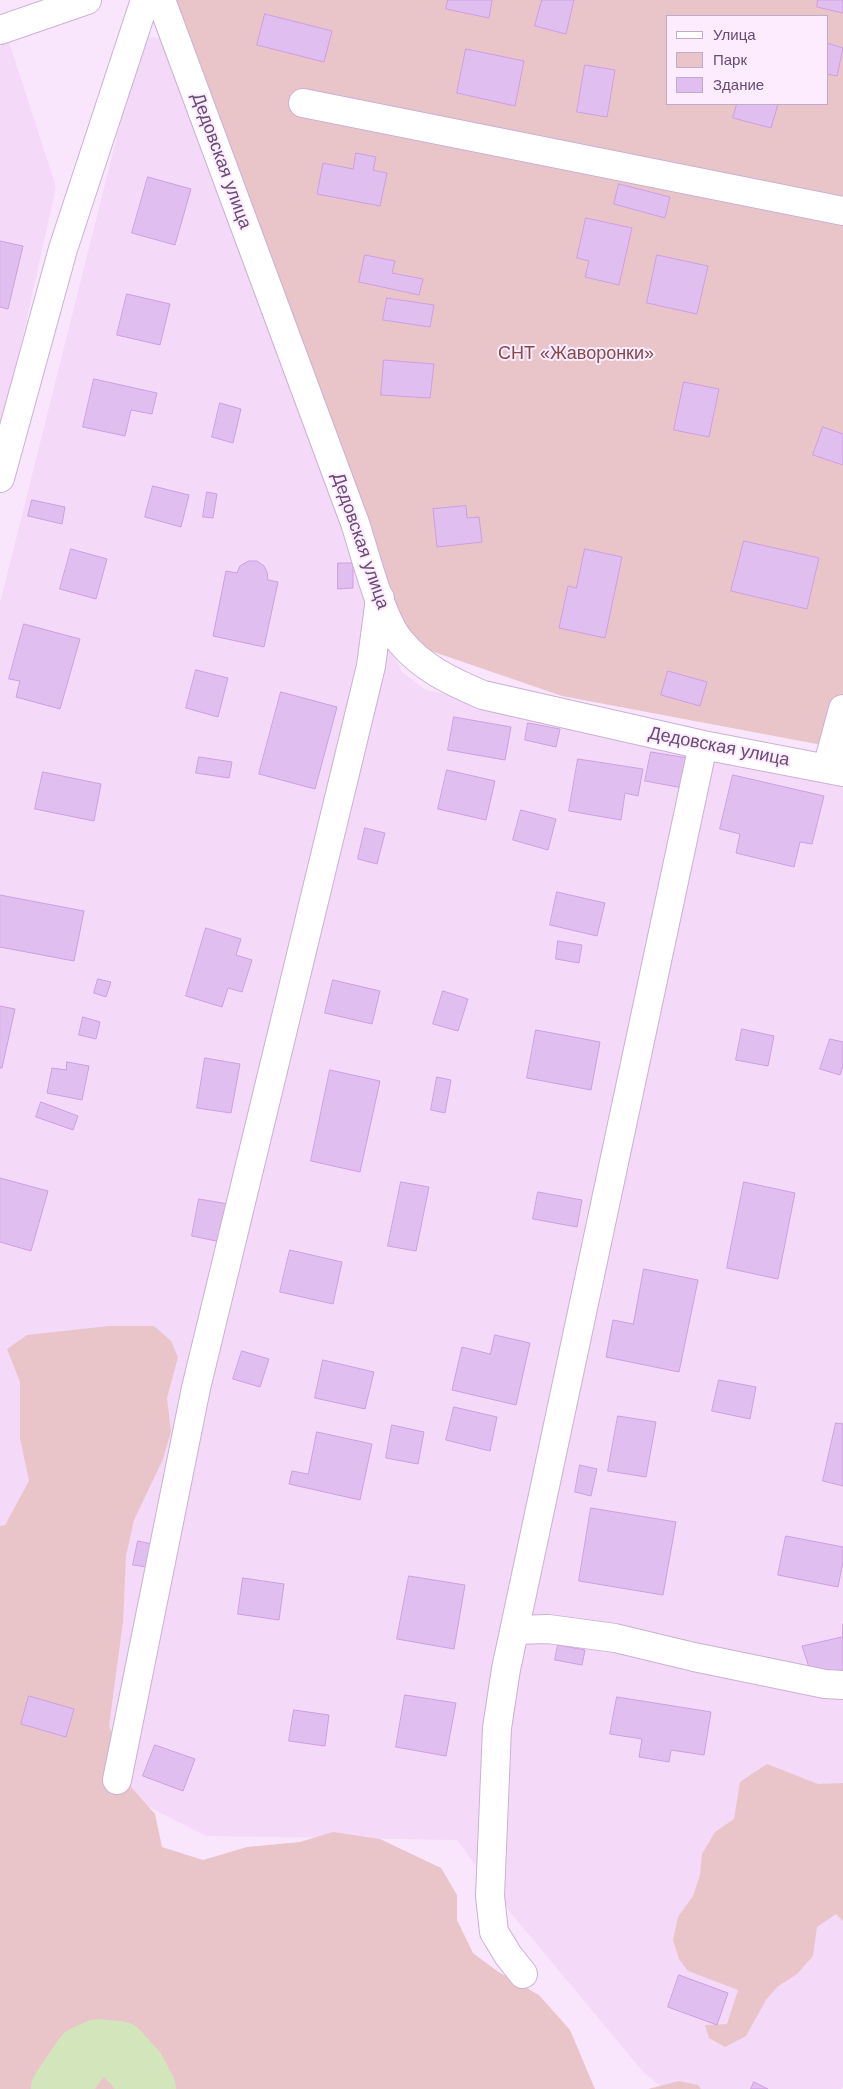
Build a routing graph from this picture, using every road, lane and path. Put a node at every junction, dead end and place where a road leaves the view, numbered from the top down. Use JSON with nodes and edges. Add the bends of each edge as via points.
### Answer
{"nodes":[{"id":1,"x":87,"y":0,"type":"edge"},
{"id":2,"x":145,"y":0,"type":"edge"},
{"id":3,"x":161,"y":0,"type":"edge"},
{"id":4,"x":0,"y":30,"type":"edge"},
{"id":5,"x":303,"y":103,"type":"dead end"},
{"id":6,"x":843,"y":211,"type":"edge"},
{"id":7,"x":0,"y":478,"type":"edge"},
{"id":8,"x":380,"y":598,"type":"junction"},
{"id":9,"x":843,"y":709,"type":"edge"},
{"id":10,"x":703,"y":745,"type":"junction"},
{"id":11,"x":835,"y":770,"type":"edge"},
{"id":12,"x":515,"y":1630,"type":"junction"},
{"id":13,"x":843,"y":1685,"type":"edge"},
{"id":14,"x":117,"y":1780,"type":"dead end"},
{"id":15,"x":523,"y":1974,"type":"dead end"}],
"edges":[{"from":1,"to":4,"type":"street"},
{"from":2,"to":7,"type":"street","via":[[63,249]]},
{"from":3,"to":8,"type":"street","name":"Дедовская улица"},
{"from":5,"to":6,"type":"street"},
{"from":8,"to":10,"type":"street","name":"Дедовская улица","via":[[399,640],[420,662],[449,681],[483,695],[522,705]]},
{"from":8,"to":14,"type":"street","via":[[370,666],[196,1388]]},
{"from":9,"to":11,"type":"street"},
{"from":10,"to":11,"type":"street","name":"Дедовская улица"},
{"from":10,"to":12,"type":"street"},
{"from":12,"to":13,"type":"street","via":[[548,1629],[615,1638],[824,1684]]},
{"from":12,"to":15,"type":"street","via":[[497,1728],[490,1896],[494,1932]]}]}
